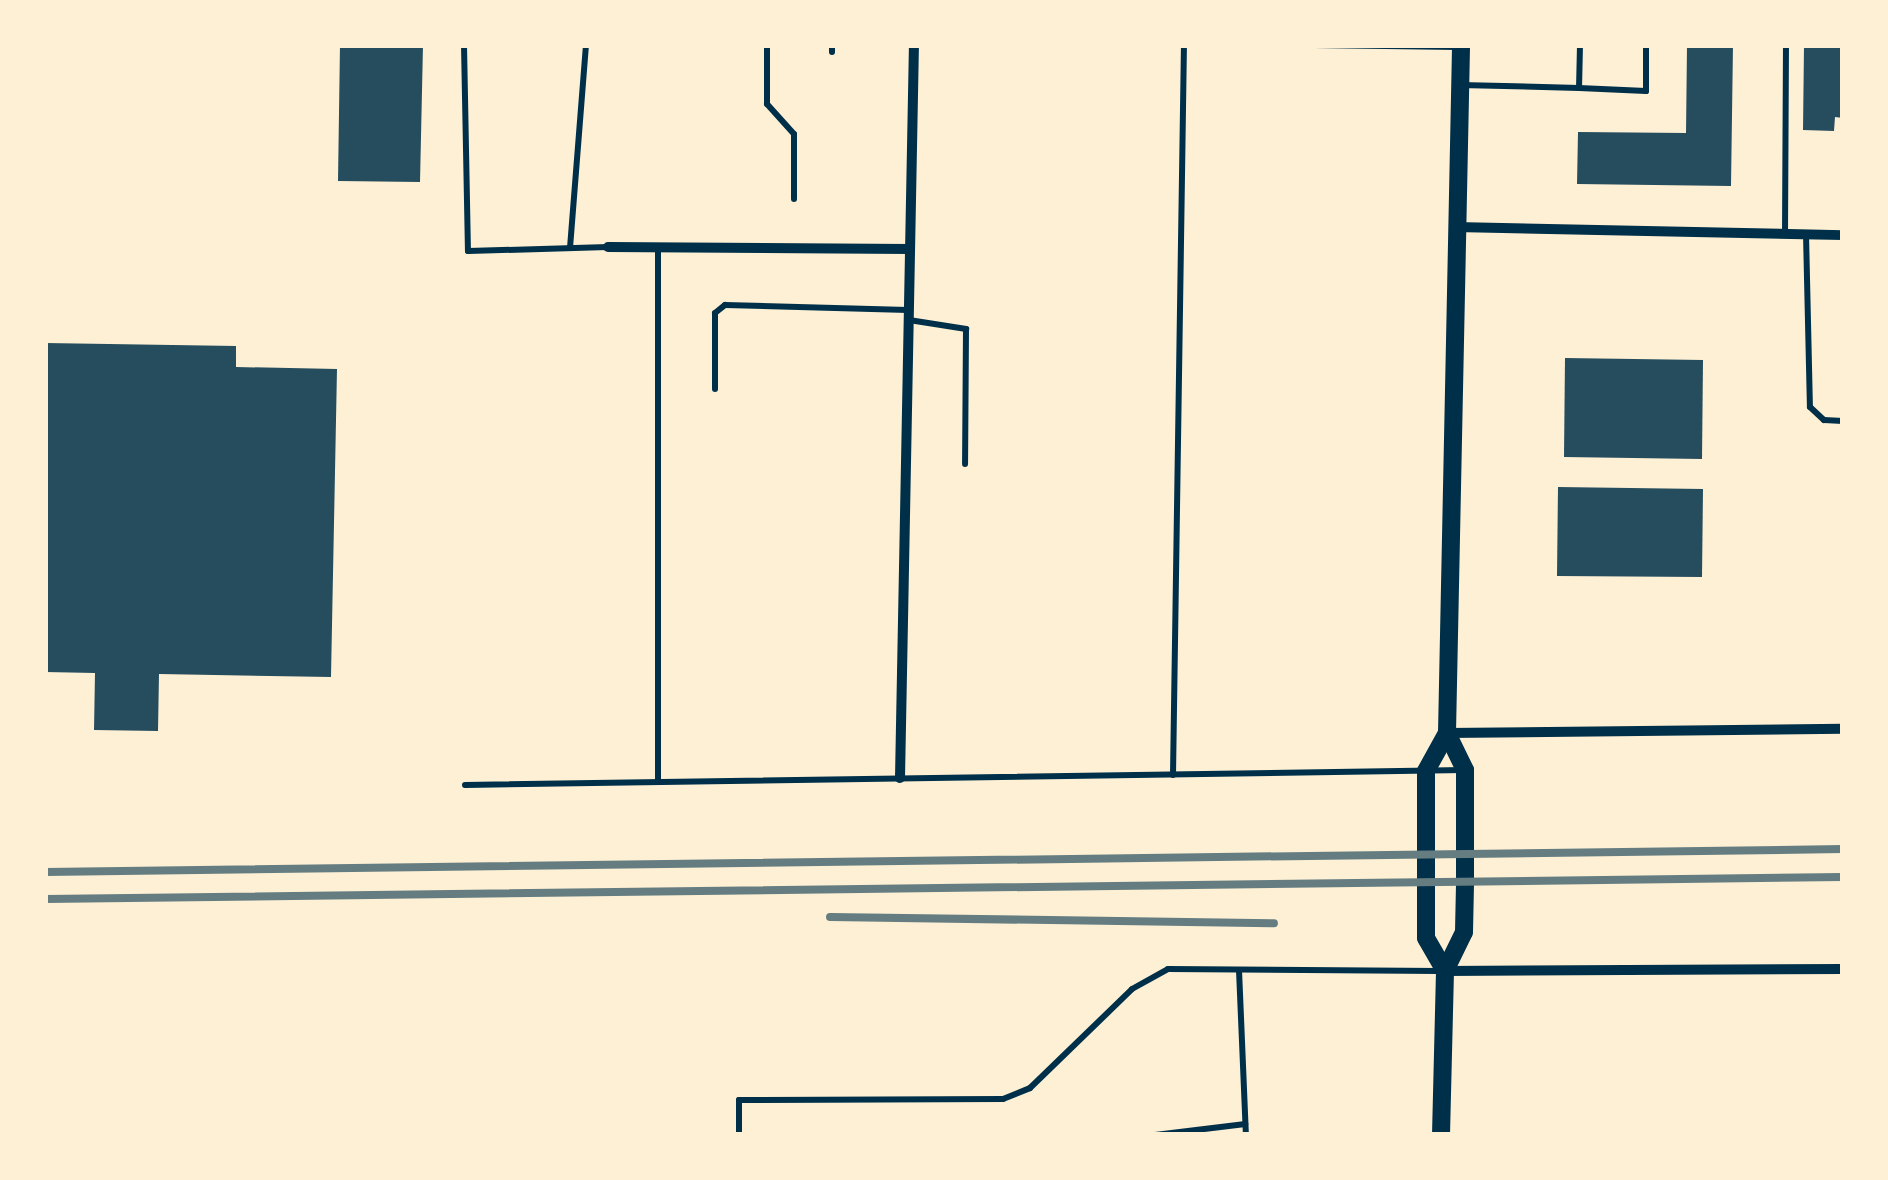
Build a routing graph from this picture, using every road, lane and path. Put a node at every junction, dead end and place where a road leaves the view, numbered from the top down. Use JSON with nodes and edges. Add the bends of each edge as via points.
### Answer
{"nodes":[{"id":1,"x":464,"y":45,"type":"edge"},
{"id":2,"x":586,"y":45,"type":"edge"},
{"id":3,"x":767,"y":45,"type":"edge"},
{"id":4,"x":914,"y":45,"type":"edge"},
{"id":5,"x":1184,"y":45,"type":"edge"},
{"id":6,"x":1314,"y":45,"type":"edge"},
{"id":7,"x":1327,"y":45,"type":"edge"},
{"id":8,"x":1580,"y":45,"type":"edge"},
{"id":9,"x":1646,"y":45,"type":"edge"},
{"id":10,"x":1786,"y":45,"type":"edge"},
{"id":11,"x":1461,"y":46,"type":"edge"},
{"id":12,"x":1460,"y":85,"type":"junction"},
{"id":13,"x":1579,"y":88,"type":"junction"},
{"id":14,"x":794,"y":199,"type":"dead end"},
{"id":15,"x":1455,"y":227,"type":"junction"},
{"id":16,"x":1785,"y":233,"type":"junction"},
{"id":17,"x":1806,"y":234,"type":"junction"},
{"id":18,"x":1843,"y":235,"type":"edge"},
{"id":19,"x":608,"y":247,"type":"joint"},
{"id":20,"x":570,"y":248,"type":"junction"},
{"id":21,"x":658,"y":248,"type":"junction"},
{"id":22,"x":910,"y":249,"type":"junction"},
{"id":23,"x":909,"y":315,"type":"junction"},
{"id":24,"x":715,"y":388,"type":"dead end"},
{"id":25,"x":1843,"y":420,"type":"edge"},
{"id":26,"x":965,"y":464,"type":"dead end"},
{"id":27,"x":1843,"y":729,"type":"edge"},
{"id":28,"x":1448,"y":733,"type":"junction"},
{"id":29,"x":1426,"y":770,"type":"junction"},
{"id":30,"x":1465,"y":770,"type":"junction"},
{"id":31,"x":1174,"y":774,"type":"junction"},
{"id":32,"x":900,"y":778,"type":"junction"},
{"id":33,"x":658,"y":782,"type":"junction"},
{"id":34,"x":465,"y":785,"type":"dead end"},
{"id":35,"x":1843,"y":969,"type":"edge"},
{"id":36,"x":1239,"y":970,"type":"junction"},
{"id":37,"x":1446,"y":971,"type":"junction"},
{"id":38,"x":1245,"y":1124,"type":"junction"},
{"id":39,"x":739,"y":1135,"type":"edge"},
{"id":40,"x":1155,"y":1135,"type":"edge"},
{"id":41,"x":1246,"y":1135,"type":"edge"},
{"id":42,"x":1441,"y":1135,"type":"edge"}],
"edges":[{"from":1,"to":20,"type":"lane","via":[[468,251]]},
{"from":2,"to":20,"type":"lane"},
{"from":3,"to":14,"type":"lane","via":[[767,104],[794,134]]},
{"from":4,"to":22,"type":"street"},
{"from":5,"to":31,"type":"lane"},
{"from":6,"to":7,"type":"lane"},
{"from":7,"to":11,"type":"lane"},
{"from":8,"to":13,"type":"lane"},
{"from":9,"to":13,"type":"lane","via":[[1646,90]]},
{"from":10,"to":16,"type":"lane"},
{"from":11,"to":12,"type":"street"},
{"from":12,"to":13,"type":"lane"},
{"from":12,"to":15,"type":"street"},
{"from":15,"to":16,"type":"street"},
{"from":15,"to":28,"type":"street"},
{"from":16,"to":17,"type":"street"},
{"from":17,"to":18,"type":"street"},
{"from":17,"to":25,"type":"lane","via":[[1810,406],[1824,420]]},
{"from":19,"to":20,"type":"lane"},
{"from":19,"to":21,"type":"street"},
{"from":21,"to":22,"type":"street"},
{"from":21,"to":33,"type":"lane"},
{"from":22,"to":23,"type":"street"},
{"from":23,"to":24,"type":"lane","via":[[725,305],[715,313]]},
{"from":23,"to":26,"type":"lane","via":[[966,328]]},
{"from":23,"to":32,"type":"street"},
{"from":27,"to":28,"type":"street"},
{"from":28,"to":29,"type":"street"},
{"from":28,"to":30,"type":"street"},
{"from":29,"to":30,"type":"lane"},
{"from":29,"to":31,"type":"lane"},
{"from":29,"to":37,"type":"street","via":[[1426,938]]},
{"from":30,"to":37,"type":"street","via":[[1464,932]]},
{"from":31,"to":32,"type":"lane"},
{"from":32,"to":33,"type":"lane"},
{"from":33,"to":34,"type":"lane"},
{"from":35,"to":37,"type":"street"},
{"from":36,"to":37,"type":"lane"},
{"from":36,"to":38,"type":"lane"},
{"from":36,"to":39,"type":"lane","via":[[1168,969],[1132,989],[1030,1088],[1003,1100],[739,1100]]},
{"from":37,"to":42,"type":"street"},
{"from":38,"to":40,"type":"lane"},
{"from":38,"to":41,"type":"lane"}]}
